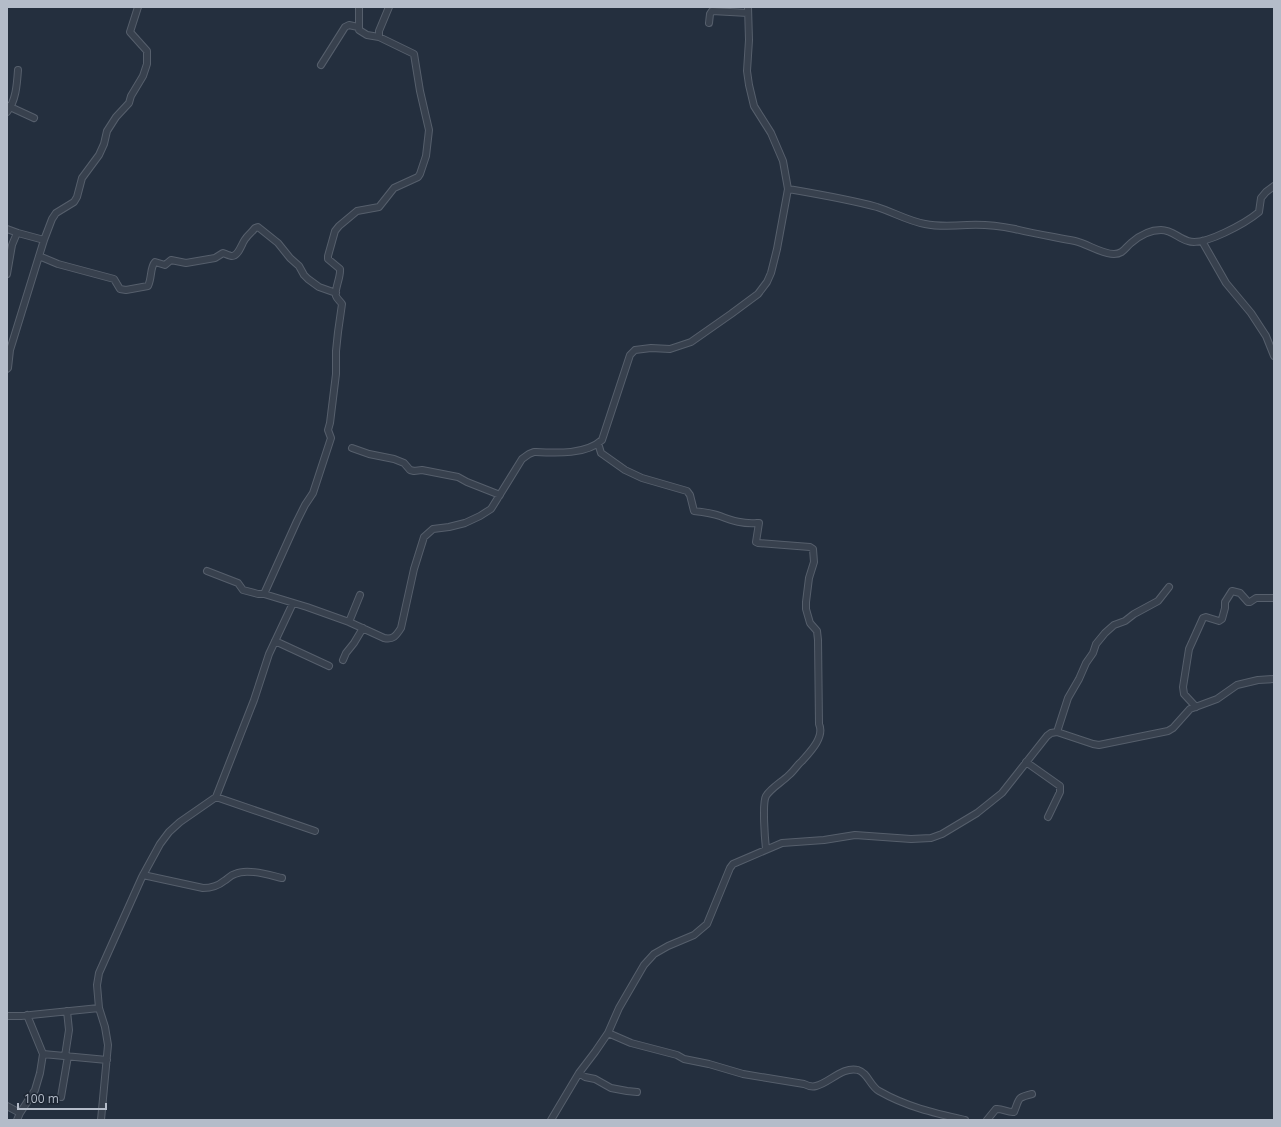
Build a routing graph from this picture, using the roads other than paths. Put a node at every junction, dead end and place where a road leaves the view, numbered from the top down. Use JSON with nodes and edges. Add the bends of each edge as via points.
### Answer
{"nodes":[{"id":1,"x":138,"y":7,"type":"edge"},
{"id":2,"x":359,"y":7,"type":"edge"},
{"id":3,"x":389,"y":7,"type":"edge"},
{"id":4,"x":748,"y":10,"type":"edge"},
{"id":5,"x":709,"y":23,"type":"dead end"},
{"id":6,"x":358,"y":27,"type":"junction"},
{"id":7,"x":379,"y":37,"type":"junction"},
{"id":8,"x":321,"y":65,"type":"dead end"},
{"id":9,"x":18,"y":70,"type":"dead end"},
{"id":10,"x":8,"y":108,"type":"edge"},
{"id":11,"x":34,"y":118,"type":"dead end"},
{"id":12,"x":1274,"y":186,"type":"edge"},
{"id":13,"x":788,"y":189,"type":"junction"},
{"id":14,"x":7,"y":229,"type":"edge"},
{"id":15,"x":17,"y":233,"type":"junction"},
{"id":16,"x":44,"y":240,"type":"junction"},
{"id":17,"x":1202,"y":241,"type":"junction"},
{"id":18,"x":39,"y":256,"type":"junction"},
{"id":19,"x":7,"y":274,"type":"edge"},
{"id":20,"x":336,"y":293,"type":"junction"},
{"id":21,"x":1274,"y":356,"type":"edge"},
{"id":22,"x":7,"y":369,"type":"edge"},
{"id":23,"x":598,"y":444,"type":"junction"},
{"id":24,"x":352,"y":448,"type":"dead end"},
{"id":25,"x":500,"y":495,"type":"junction"},
{"id":26,"x":207,"y":571,"type":"dead end"},
{"id":27,"x":1169,"y":587,"type":"dead end"},
{"id":28,"x":264,"y":594,"type":"junction"},
{"id":29,"x":360,"y":595,"type":"dead end"},
{"id":30,"x":1274,"y":598,"type":"edge"},
{"id":31,"x":294,"y":603,"type":"junction"},
{"id":32,"x":349,"y":622,"type":"junction"},
{"id":33,"x":363,"y":628,"type":"junction"},
{"id":34,"x":275,"y":641,"type":"junction"},
{"id":35,"x":343,"y":660,"type":"dead end"},
{"id":36,"x":329,"y":666,"type":"dead end"},
{"id":37,"x":1274,"y":679,"type":"edge"},
{"id":38,"x":1196,"y":707,"type":"junction"},
{"id":39,"x":1057,"y":732,"type":"junction"},
{"id":40,"x":1026,"y":762,"type":"junction"},
{"id":41,"x":216,"y":797,"type":"junction"},
{"id":42,"x":1048,"y":817,"type":"dead end"},
{"id":43,"x":315,"y":832,"type":"dead end"},
{"id":44,"x":766,"y":849,"type":"junction"},
{"id":45,"x":143,"y":875,"type":"junction"},
{"id":46,"x":282,"y":878,"type":"dead end"},
{"id":47,"x":100,"y":1008,"type":"junction"},
{"id":48,"x":67,"y":1011,"type":"junction"},
{"id":49,"x":28,"y":1015,"type":"junction"},
{"id":50,"x":7,"y":1016,"type":"edge"},
{"id":51,"x":608,"y":1033,"type":"junction"},
{"id":52,"x":43,"y":1054,"type":"junction"},
{"id":53,"x":66,"y":1056,"type":"junction"},
{"id":54,"x":107,"y":1060,"type":"junction"},
{"id":55,"x":579,"y":1073,"type":"junction"},
{"id":56,"x":637,"y":1092,"type":"dead end"},
{"id":57,"x":1032,"y":1094,"type":"dead end"},
{"id":58,"x":61,"y":1097,"type":"dead end"},
{"id":59,"x":7,"y":1106,"type":"edge"},
{"id":60,"x":20,"y":1113,"type":"junction"},
{"id":61,"x":17,"y":1120,"type":"edge"},
{"id":62,"x":102,"y":1120,"type":"edge"},
{"id":63,"x":551,"y":1120,"type":"edge"},
{"id":64,"x":965,"y":1120,"type":"edge"},
{"id":65,"x":987,"y":1120,"type":"edge"}],
"edges":[{"from":1,"to":16,"type":"street","via":[[130,32],[147,51],[147,64],[143,76],[129,104],[107,131],[99,156],[82,178],[74,202],[56,213]]},
{"from":2,"to":6,"type":"street"},
{"from":3,"to":7,"type":"street"},
{"from":4,"to":5,"type":"street","via":[[712,11]]},
{"from":4,"to":13,"type":"street","via":[[748,85],[754,106],[771,133],[783,161]]},
{"from":6,"to":7,"type":"street","via":[[362,33]]},
{"from":6,"to":8,"type":"street","via":[[345,27]]},
{"from":7,"to":20,"type":"street","via":[[414,54],[429,130],[426,156],[418,177],[394,188],[379,207],[357,211],[336,229],[328,256],[328,259],[341,270]]},
{"from":9,"to":10,"type":"street","via":[[14,95]]},
{"from":10,"to":11,"type":"street"},
{"from":12,"to":17,"type":"street","via":[[1261,198],[1259,212],[1224,233]]},
{"from":13,"to":17,"type":"street","via":[[877,207],[925,224],[981,225],[1014,229],[1075,241],[1106,254],[1120,254],[1141,235],[1160,230],[1168,230],[1190,242]]},
{"from":13,"to":23,"type":"street","via":[[777,249],[767,282],[758,294],[691,342],[670,349],[635,350],[630,355],[606,429]]},
{"from":14,"to":15,"type":"street"},
{"from":15,"to":16,"type":"street"},
{"from":15,"to":19,"type":"street","via":[[12,245]]},
{"from":16,"to":18,"type":"street"},
{"from":17,"to":21,"type":"street","via":[[1226,283],[1266,336]]},
{"from":18,"to":20,"type":"street","via":[[58,264],[114,279],[120,289],[126,290],[148,286],[155,262],[165,265],[171,260],[186,263],[214,258],[223,253],[236,255],[246,237],[258,227],[278,243],[308,279],[319,287]]},
{"from":18,"to":22,"type":"street","via":[[10,350]]},
{"from":20,"to":28,"type":"street","via":[[336,298],[342,304],[328,430],[331,436],[329,447],[313,493],[297,521]]},
{"from":23,"to":25,"type":"street","via":[[569,452],[529,454],[522,459]]},
{"from":23,"to":44,"type":"street","via":[[601,453],[625,470],[642,478],[687,491],[694,511],[759,524],[756,539],[758,543],[813,549],[814,562],[806,602],[807,617],[817,631],[818,724],[821,728],[810,753],[766,796]]},
{"from":24,"to":25,"type":"street","via":[[394,459],[404,463],[410,470],[428,470],[458,477]]},
{"from":25,"to":33,"type":"street","via":[[491,509],[480,516],[456,525],[433,529],[424,537],[414,570],[405,616],[397,636],[384,638]]},
{"from":26,"to":28,"type":"street","via":[[238,583],[243,590]]},
{"from":27,"to":39,"type":"street","via":[[1158,601],[1125,622],[1114,625],[1096,644],[1068,698]]},
{"from":28,"to":31,"type":"street"},
{"from":29,"to":32,"type":"street"},
{"from":30,"to":38,"type":"street","via":[[1256,598],[1248,602],[1240,593],[1232,591],[1225,602],[1222,619],[1219,621],[1206,616],[1203,618],[1189,649],[1183,687],[1184,694]]},
{"from":31,"to":32,"type":"street"},
{"from":31,"to":34,"type":"street"},
{"from":32,"to":33,"type":"street"},
{"from":33,"to":35,"type":"street"},
{"from":34,"to":36,"type":"street"},
{"from":34,"to":41,"type":"street"},
{"from":37,"to":38,"type":"street","via":[[1237,685],[1217,699]]},
{"from":38,"to":39,"type":"street","via":[[1190,709],[1170,730],[1128,740],[1099,745]]},
{"from":39,"to":40,"type":"street","via":[[1046,736]]},
{"from":40,"to":42,"type":"street","via":[[1060,786],[1060,792]]},
{"from":40,"to":44,"type":"street","via":[[1002,793],[977,813],[931,838],[855,835],[782,843]]},
{"from":41,"to":43,"type":"street"},
{"from":41,"to":45,"type":"street","via":[[169,832]]},
{"from":44,"to":51,"type":"street","via":[[733,864],[707,924],[694,935],[654,954],[644,965]]},
{"from":45,"to":46,"type":"street","via":[[203,888],[210,888],[239,872]]},
{"from":45,"to":47,"type":"street","via":[[99,973],[97,985]]},
{"from":47,"to":48,"type":"street"},
{"from":47,"to":54,"type":"street","via":[[108,1045]]},
{"from":48,"to":49,"type":"street"},
{"from":48,"to":53,"type":"street","via":[[69,1030]]},
{"from":49,"to":50,"type":"street"},
{"from":49,"to":52,"type":"street"},
{"from":51,"to":55,"type":"street"},
{"from":51,"to":64,"type":"street","via":[[631,1043],[684,1059],[743,1074],[810,1086],[817,1086],[844,1072],[856,1070],[862,1072],[873,1087],[898,1100],[919,1109]]},
{"from":52,"to":53,"type":"street"},
{"from":52,"to":60,"type":"street","via":[[36,1090]]},
{"from":53,"to":54,"type":"street"},
{"from":53,"to":58,"type":"street"},
{"from":54,"to":62,"type":"street"},
{"from":55,"to":56,"type":"street","via":[[611,1088]]},
{"from":55,"to":63,"type":"street"},
{"from":57,"to":65,"type":"street","via":[[1018,1099],[1014,1112],[998,1108]]},
{"from":59,"to":60,"type":"street"},
{"from":60,"to":61,"type":"street"}]}
